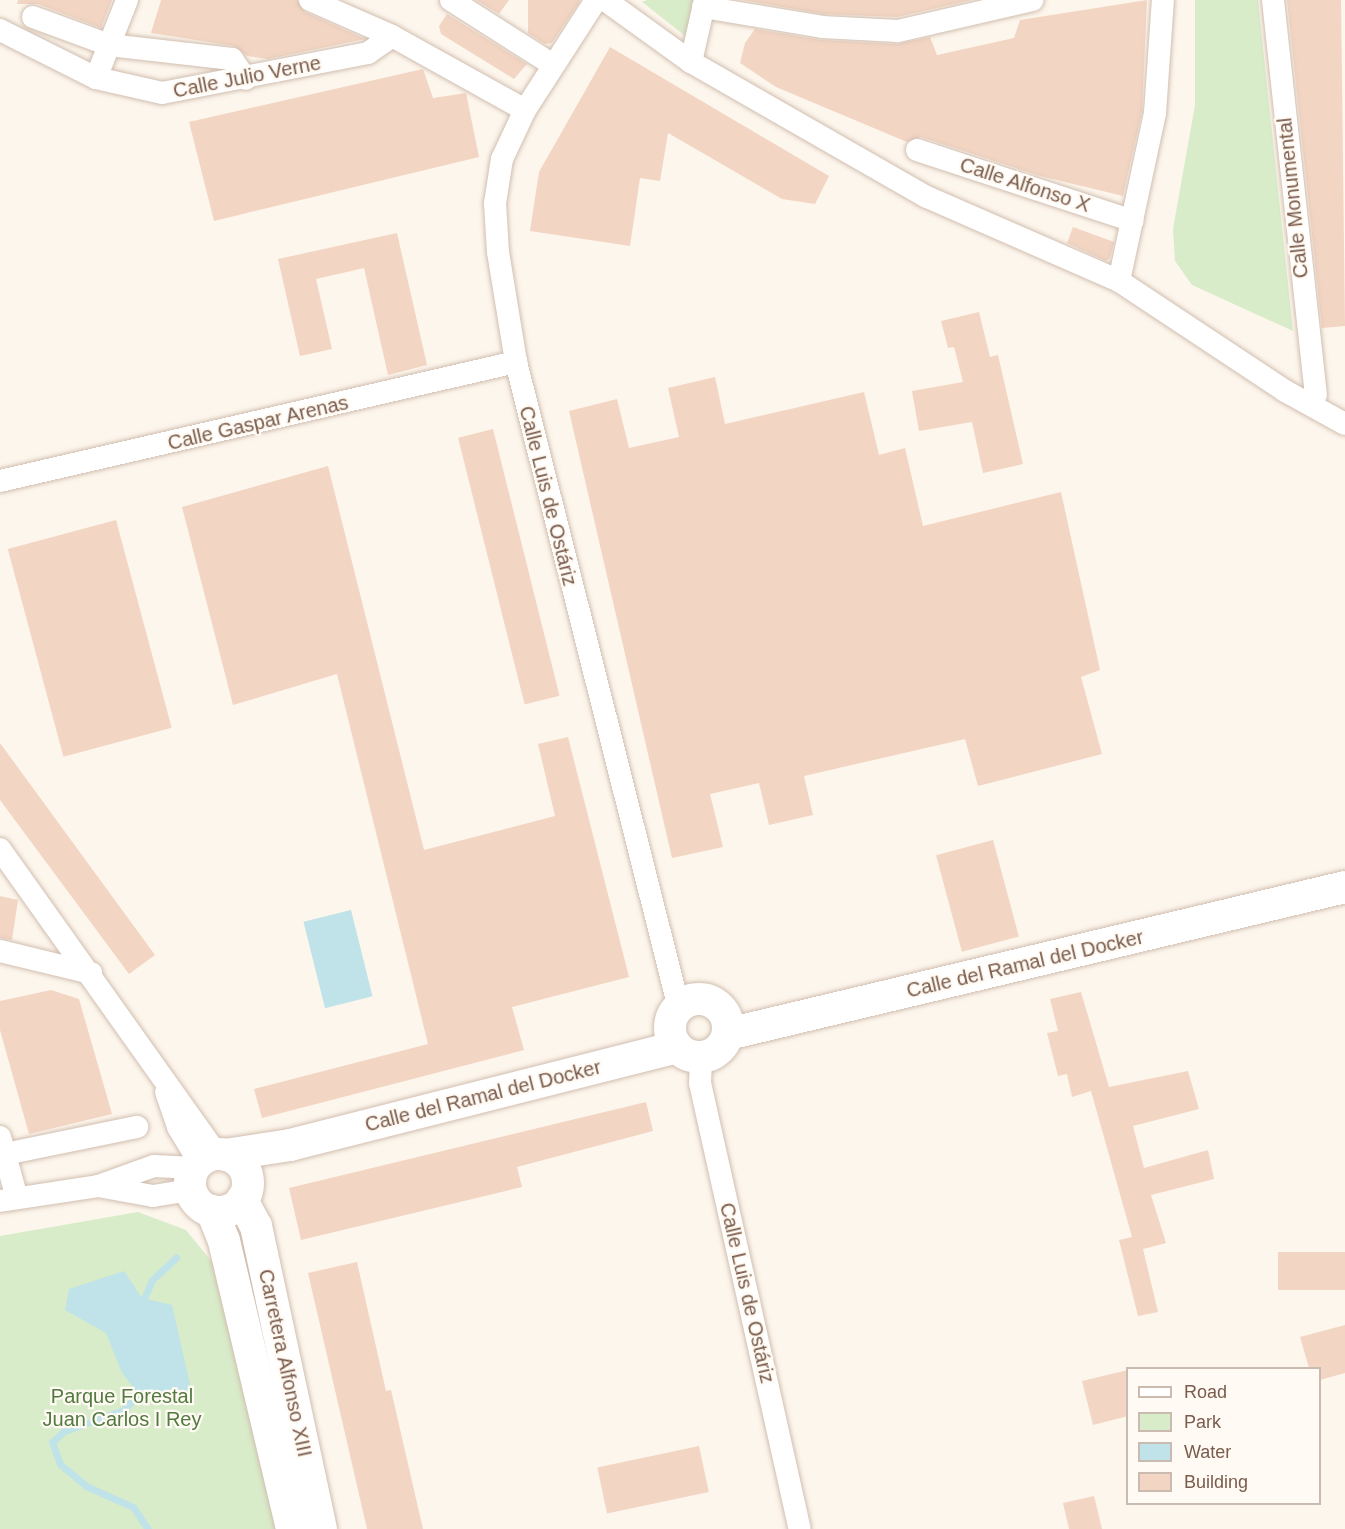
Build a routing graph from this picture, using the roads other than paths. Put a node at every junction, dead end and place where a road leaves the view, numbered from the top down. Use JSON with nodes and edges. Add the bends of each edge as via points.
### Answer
{"nodes":[{"id":1,"x":127,"y":0,"type":"edge"},
{"id":2,"x":310,"y":0,"type":"edge"},
{"id":3,"x":451,"y":0,"type":"edge"},
{"id":4,"x":596,"y":0,"type":"edge"},
{"id":5,"x":605,"y":0,"type":"edge"},
{"id":6,"x":1032,"y":0,"type":"edge"},
{"id":7,"x":1163,"y":0,"type":"edge"},
{"id":8,"x":1273,"y":0,"type":"edge"},
{"id":9,"x":704,"y":3,"type":"edge"},
{"id":10,"x":973,"y":6,"type":"edge"},
{"id":11,"x":33,"y":17,"type":"dead end"},
{"id":12,"x":0,"y":30,"type":"edge"},
{"id":13,"x":392,"y":36,"type":"junction"},
{"id":14,"x":110,"y":45,"type":"junction"},
{"id":15,"x":691,"y":62,"type":"junction"},
{"id":16,"x":553,"y":65,"type":"junction"},
{"id":17,"x":96,"y":78,"type":"junction"},
{"id":18,"x":246,"y":79,"type":"junction"},
{"id":19,"x":525,"y":110,"type":"junction"},
{"id":20,"x":918,"y":150,"type":"dead end"},
{"id":21,"x":1133,"y":221,"type":"junction"},
{"id":22,"x":1119,"y":281,"type":"junction"},
{"id":23,"x":516,"y":362,"type":"junction"},
{"id":24,"x":1263,"y":373,"type":"junction"},
{"id":25,"x":1316,"y":395,"type":"junction"},
{"id":26,"x":1345,"y":412,"type":"edge"},
{"id":27,"x":1345,"y":424,"type":"edge"},
{"id":28,"x":0,"y":481,"type":"edge"},
{"id":29,"x":0,"y":849,"type":"edge"},
{"id":30,"x":9,"y":871,"type":"edge"},
{"id":31,"x":1345,"y":873,"type":"edge"},
{"id":32,"x":1337,"y":886,"type":"edge"},
{"id":33,"x":0,"y":951,"type":"edge"},
{"id":34,"x":91,"y":973,"type":"junction"},
{"id":35,"x":679,"y":1008,"type":"junction"},
{"id":36,"x":728,"y":1034,"type":"junction"},
{"id":37,"x":689,"y":1052,"type":"junction"},
{"id":38,"x":137,"y":1127,"type":"dead end"},
{"id":39,"x":2,"y":1146,"type":"edge"},
{"id":40,"x":216,"y":1177,"type":"junction"},
{"id":41,"x":8,"y":1200,"type":"edge"},
{"id":42,"x":292,"y":1529,"type":"edge"},
{"id":43,"x":321,"y":1529,"type":"edge"},
{"id":44,"x":800,"y":1529,"type":"edge"}],
"edges":[{"from":1,"to":14,"type":"street"},
{"from":2,"to":13,"type":"street"},
{"from":3,"to":16,"type":"street"},
{"from":4,"to":16,"type":"street","name":"Calle Luis de Ostáriz"},
{"from":5,"to":15,"type":"street"},
{"from":6,"to":10,"type":"street"},
{"from":7,"to":21,"type":"street","via":[[1155,113]]},
{"from":8,"to":25,"type":"street","name":"Calle Monumental"},
{"from":9,"to":10,"type":"street","via":[[822,27],[888,31],[914,30]]},
{"from":9,"to":15,"type":"street"},
{"from":11,"to":14,"type":"street"},
{"from":12,"to":17,"type":"street","name":"Calle Julio Verne"},
{"from":13,"to":18,"type":"street","name":"Calle Julio Verne","via":[[369,53]]},
{"from":13,"to":19,"type":"street"},
{"from":14,"to":17,"type":"street"},
{"from":14,"to":18,"type":"street","via":[[232,59]]},
{"from":15,"to":22,"type":"street","via":[[927,197]]},
{"from":16,"to":19,"type":"street","name":"Calle Luis de Ostáriz"},
{"from":17,"to":18,"type":"street","name":"Calle Julio Verne","via":[[162,93]]},
{"from":19,"to":23,"type":"street","name":"Calle Luis de Ostáriz","via":[[502,159],[495,203],[498,252]]},
{"from":20,"to":21,"type":"street","name":"Calle Alfonso X"},
{"from":21,"to":22,"type":"street"},
{"from":22,"to":24,"type":"street"},
{"from":23,"to":28,"type":"street","name":"Calle Gaspar Arenas"},
{"from":23,"to":35,"type":"street","name":"Calle Luis de Ostáriz"},
{"from":24,"to":25,"type":"street","via":[[1284,373]]},
{"from":24,"to":27,"type":"street","via":[[1285,391]]},
{"from":25,"to":26,"type":"street"},
{"from":29,"to":30,"type":"street","name":"Carretera Alfonso XIII"},
{"from":30,"to":34,"type":"street","name":"Carretera Alfonso XIII"},
{"from":31,"to":32,"type":"street","name":"Calle del Ramal del Docker"},
{"from":32,"to":36,"type":"main road","name":"Calle del Ramal del Docker"},
{"from":33,"to":34,"type":"street"},
{"from":34,"to":40,"type":"street","name":"Carretera Alfonso XIII","via":[[165,1088],[195,1118]]},
{"from":35,"to":36,"type":"main road","via":[[695,999],[713,1002],[726,1016]]},
{"from":35,"to":37,"type":"main road","via":[[670,1022]]},
{"from":36,"to":37,"type":"main road","via":[[716,1052]]},
{"from":37,"to":40,"type":"main road","name":"Calle del Ramal del Docker","via":[[290,1145]]},
{"from":37,"to":44,"type":"street","name":"Calle Luis de Ostáriz","via":[[700,1083]]},
{"from":38,"to":39,"type":"street"},
{"from":39,"to":41,"type":"street"},
{"from":40,"to":41,"type":"street","via":[[153,1196],[98,1186]]},
{"from":40,"to":42,"type":"main road","name":"Carretera Alfonso XIII","via":[[225,1241]]},
{"from":40,"to":43,"type":"main road","name":"Carretera Alfonso XIII","via":[[256,1226]]}]}
